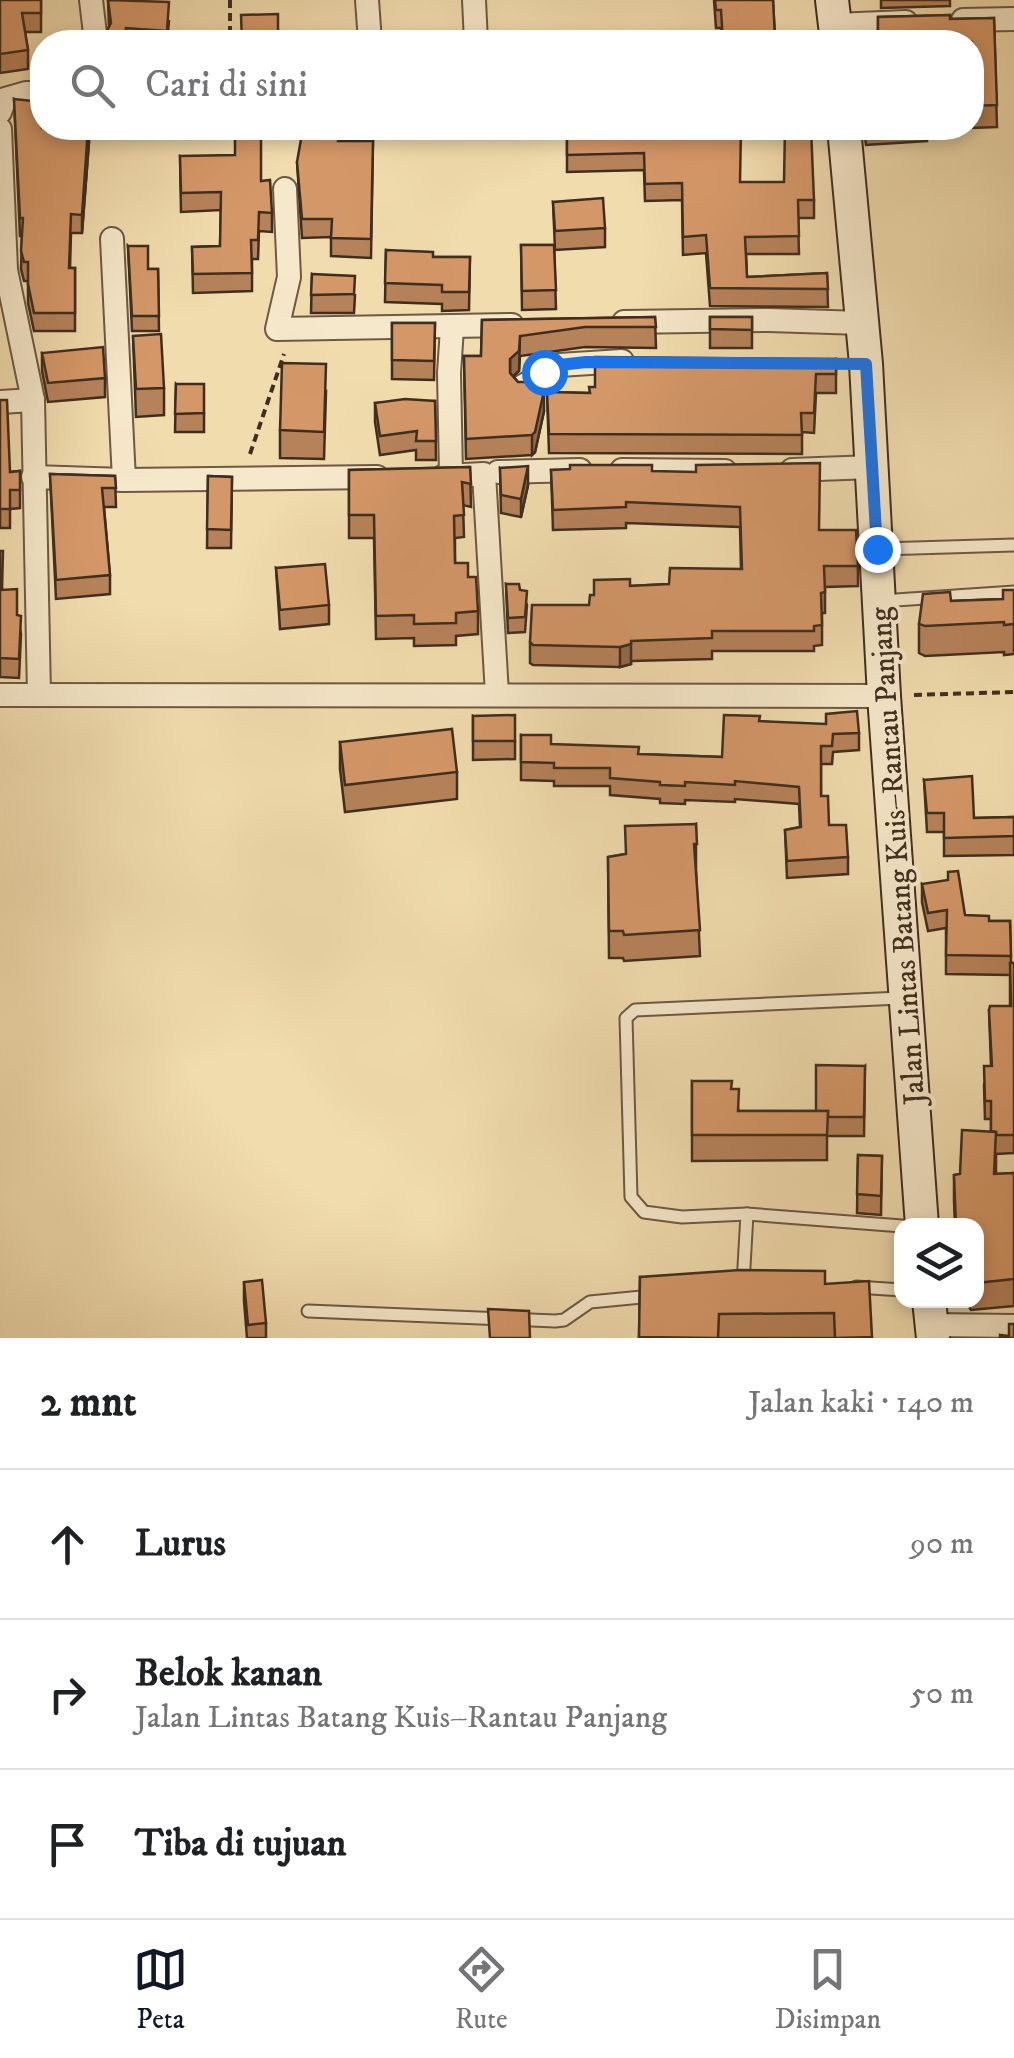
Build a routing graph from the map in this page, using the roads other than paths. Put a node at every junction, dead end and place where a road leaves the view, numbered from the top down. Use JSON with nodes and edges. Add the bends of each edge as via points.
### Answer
{"nodes":[{"id":1,"x":91,"y":0,"type":"edge"},
{"id":2,"x":366,"y":0,"type":"edge"},
{"id":3,"x":474,"y":0,"type":"edge"},
{"id":4,"x":1014,"y":19,"type":"edge"},
{"id":5,"x":835,"y":22,"type":"edge"},
{"id":6,"x":95,"y":30,"type":"edge"},
{"id":7,"x":369,"y":30,"type":"edge"},
{"id":8,"x":475,"y":30,"type":"edge"},
{"id":9,"x":30,"y":92,"type":"edge"},
{"id":10,"x":0,"y":112,"type":"edge"},
{"id":11,"x":0,"y":129,"type":"edge"},
{"id":12,"x":845,"y":140,"type":"edge"},
{"id":13,"x":1,"y":150,"type":"edge"},
{"id":14,"x":285,"y":189,"type":"dead end"},
{"id":15,"x":112,"y":239,"type":"dead end"},
{"id":16,"x":607,"y":322,"type":"edge"},
{"id":17,"x":862,"y":323,"type":"junction"},
{"id":18,"x":531,"y":325,"type":"edge"},
{"id":19,"x":452,"y":328,"type":"junction"},
{"id":20,"x":647,"y":361,"type":"edge"},
{"id":21,"x":523,"y":386,"type":"edge"},
{"id":22,"x":32,"y":400,"type":"junction"},
{"id":23,"x":0,"y":402,"type":"edge"},
{"id":24,"x":872,"y":467,"type":"junction"},
{"id":25,"x":484,"y":474,"type":"junction"},
{"id":26,"x":450,"y":476,"type":"junction"},
{"id":27,"x":33,"y":477,"type":"junction"},
{"id":28,"x":124,"y":480,"type":"junction"},
{"id":29,"x":1014,"y":545,"type":"edge"},
{"id":30,"x":877,"y":549,"type":"junction"},
{"id":31,"x":1014,"y":592,"type":"edge"},
{"id":32,"x":881,"y":601,"type":"junction"},
{"id":33,"x":39,"y":694,"type":"junction"},
{"id":34,"x":497,"y":694,"type":"junction"},
{"id":35,"x":0,"y":695,"type":"edge"},
{"id":36,"x":884,"y":696,"type":"junction"},
{"id":37,"x":906,"y":998,"type":"junction"},
{"id":38,"x":747,"y":1214,"type":"junction"},
{"id":39,"x":921,"y":1218,"type":"edge"},
{"id":40,"x":894,"y":1225,"type":"edge"},
{"id":41,"x":760,"y":1285,"type":"edge"},
{"id":42,"x":846,"y":1287,"type":"edge"},
{"id":43,"x":894,"y":1290,"type":"edge"},
{"id":44,"x":660,"y":1296,"type":"edge"},
{"id":45,"x":308,"y":1311,"type":"dead end"},
{"id":46,"x":931,"y":1321,"type":"edge"},
{"id":47,"x":1014,"y":1326,"type":"edge"}],
"edges":[{"from":1,"to":6,"type":"street"},
{"from":2,"to":7,"type":"street"},
{"from":3,"to":8,"type":"street"},
{"from":4,"to":5,"type":"street"},
{"from":9,"to":10,"type":"street","via":[[6,100]]},
{"from":11,"to":13,"type":"street"},
{"from":12,"to":17,"type":"main road","name":"Jalan Lintas Batang Kuis–Rantau Panjang"},
{"from":13,"to":22,"type":"street","via":[[6,270]]},
{"from":14,"to":19,"type":"street","via":[[290,277],[277,328]]},
{"from":15,"to":28,"type":"street"},
{"from":16,"to":17,"type":"street"},
{"from":17,"to":24,"type":"main road","name":"Jalan Lintas Batang Kuis–Rantau Panjang","via":[[856,364]]},
{"from":18,"to":19,"type":"street"},
{"from":19,"to":26,"type":"street"},
{"from":20,"to":21,"type":"street","via":[[560,365]]},
{"from":22,"to":23,"type":"street"},
{"from":22,"to":27,"type":"street"},
{"from":24,"to":25,"type":"street"},
{"from":24,"to":30,"type":"main road","name":"Jalan Lintas Batang Kuis–Rantau Panjang"},
{"from":25,"to":26,"type":"street"},
{"from":25,"to":34,"type":"street"},
{"from":26,"to":28,"type":"street"},
{"from":27,"to":28,"type":"street"},
{"from":27,"to":33,"type":"street"},
{"from":29,"to":30,"type":"lane"},
{"from":30,"to":32,"type":"main road","name":"Jalan Lintas Batang Kuis–Rantau Panjang"},
{"from":31,"to":32,"type":"lane"},
{"from":32,"to":36,"type":"main road","name":"Jalan Lintas Batang Kuis–Rantau Panjang"},
{"from":33,"to":34,"type":"street"},
{"from":33,"to":35,"type":"street"},
{"from":34,"to":36,"type":"street"},
{"from":36,"to":37,"type":"main road","name":"Jalan Lintas Batang Kuis–Rantau Panjang"},
{"from":37,"to":38,"type":"lane","via":[[629,1013],[632,1197],[653,1216]]},
{"from":37,"to":39,"type":"main road","name":"Jalan Lintas Batang Kuis–Rantau Panjang"},
{"from":38,"to":40,"type":"lane"},
{"from":38,"to":41,"type":"lane","via":[[739,1288]]},
{"from":42,"to":43,"type":"lane"},
{"from":44,"to":45,"type":"lane","via":[[590,1302],[555,1321]]},
{"from":46,"to":47,"type":"street"}]}
